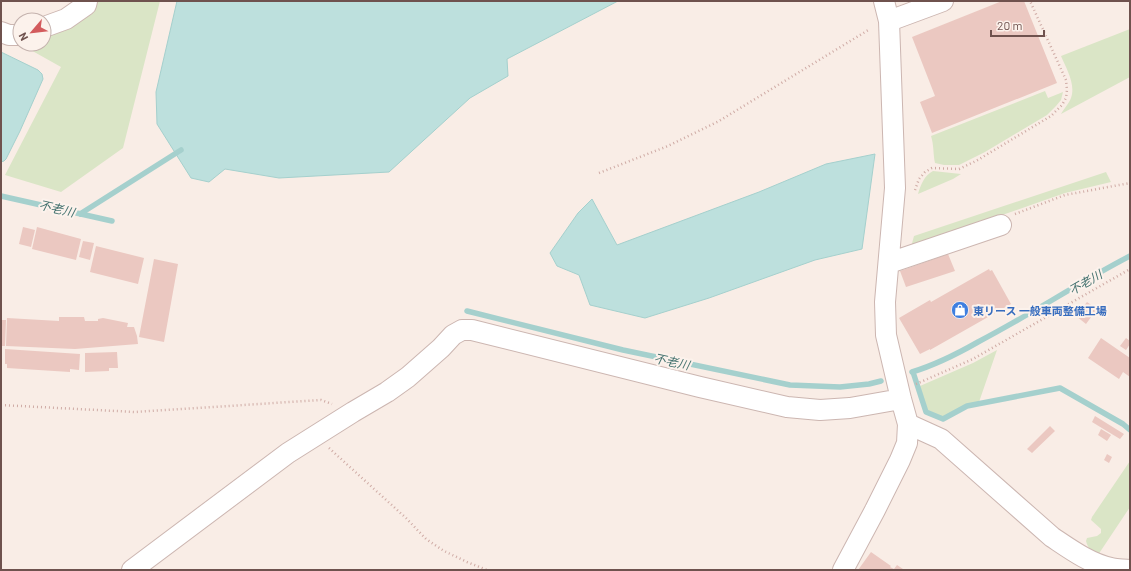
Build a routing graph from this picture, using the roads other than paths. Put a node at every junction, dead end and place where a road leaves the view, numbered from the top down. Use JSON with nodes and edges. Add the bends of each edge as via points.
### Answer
{"nodes":[{"id":1,"x":87,"y":1,"type":"edge"},
{"id":2,"x":884,"y":1,"type":"edge"},
{"id":3,"x":943,"y":1,"type":"edge"},
{"id":4,"x":889,"y":21,"type":"junction"},
{"id":5,"x":52,"y":24,"type":"edge"},
{"id":6,"x":1,"y":32,"type":"edge"},
{"id":7,"x":12,"y":35,"type":"edge"},
{"id":8,"x":1001,"y":224,"type":"road end"},
{"id":9,"x":889,"y":263,"type":"junction"},
{"id":10,"x":901,"y":399,"type":"junction"},
{"id":11,"x":908,"y":424,"type":"junction"},
{"id":12,"x":132,"y":570,"type":"edge"},
{"id":13,"x":843,"y":570,"type":"edge"},
{"id":14,"x":1130,"y":570,"type":"edge"}],
"edges":[{"from":1,"to":5,"type":"street","via":[[86,5],[66,19]]},
{"from":2,"to":4,"type":"street"},
{"from":3,"to":4,"type":"street"},
{"from":4,"to":9,"type":"street","via":[[895,188]]},
{"from":6,"to":7,"type":"street"},
{"from":8,"to":9,"type":"street"},
{"from":9,"to":10,"type":"street","via":[[885,302],[886,335]]},
{"from":10,"to":11,"type":"street"},
{"from":10,"to":12,"type":"street","via":[[850,408],[820,410],[788,407],[472,330],[462,330],[453,335],[408,377],[288,453]]},
{"from":11,"to":13,"type":"street","via":[[907,443],[900,460]]},
{"from":11,"to":14,"type":"street","via":[[941,439],[1052,537],[1068,548],[1089,560],[1111,568]]}]}
